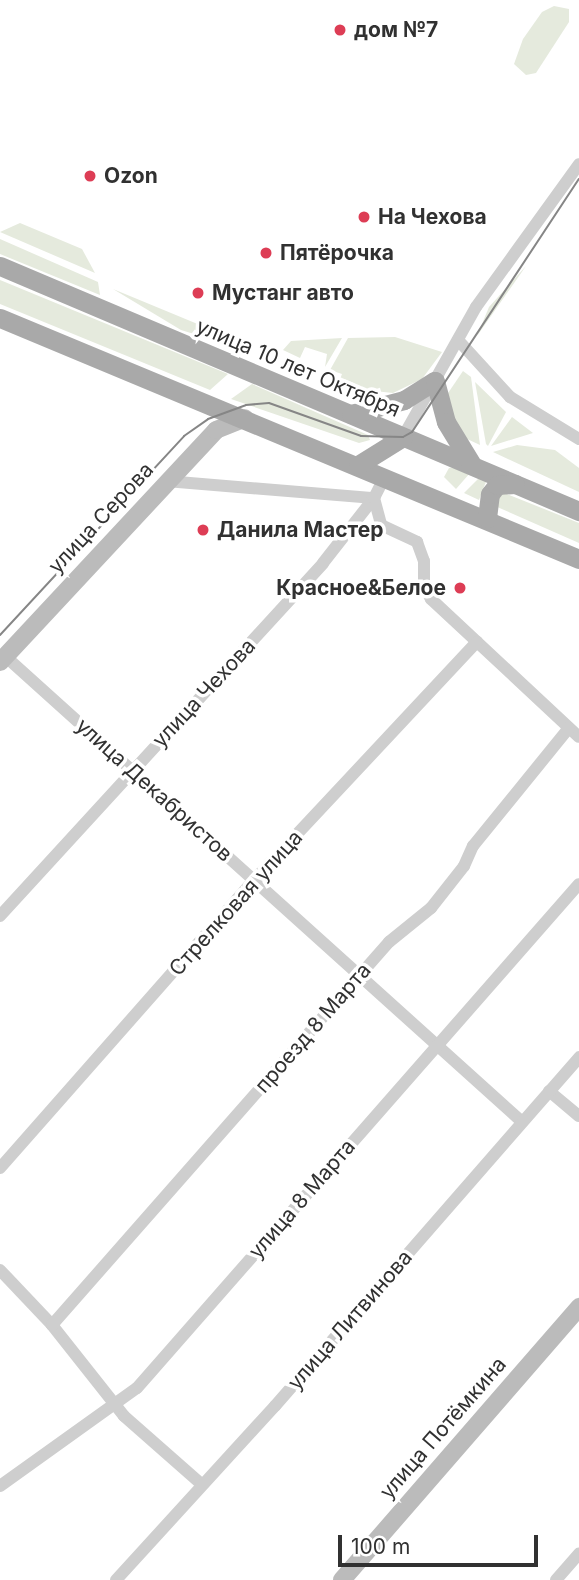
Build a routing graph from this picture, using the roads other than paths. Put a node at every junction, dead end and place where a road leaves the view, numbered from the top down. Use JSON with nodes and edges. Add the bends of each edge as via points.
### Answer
{"nodes":[{"id":1,"x":579,"y":164,"type":"edge"},
{"id":2,"x":0,"y":266,"type":"edge"},
{"id":3,"x":0,"y":318,"type":"edge"},
{"id":4,"x":458,"y":340,"type":"junction"},
{"id":5,"x":435,"y":381,"type":"junction"},
{"id":6,"x":351,"y":414,"type":"junction"},
{"id":7,"x":245,"y":418,"type":"junction"},
{"id":8,"x":403,"y":437,"type":"junction"},
{"id":9,"x":579,"y":439,"type":"edge"},
{"id":10,"x":471,"y":463,"type":"junction"},
{"id":11,"x":358,"y":465,"type":"junction"},
{"id":12,"x":385,"y":476,"type":"junction"},
{"id":13,"x":166,"y":481,"type":"junction"},
{"id":14,"x":515,"y":484,"type":"junction"},
{"id":15,"x":374,"y":498,"type":"junction"},
{"id":16,"x":579,"y":511,"type":"edge"},
{"id":17,"x":486,"y":518,"type":"junction"},
{"id":18,"x":579,"y":559,"type":"edge"},
{"id":19,"x":477,"y":642,"type":"junction"},
{"id":20,"x":3,"y":659,"type":"edge"},
{"id":21,"x":569,"y":728,"type":"junction"},
{"id":22,"x":579,"y":737,"type":"edge"},
{"id":23,"x":132,"y":772,"type":"junction"},
{"id":24,"x":255,"y":880,"type":"junction"},
{"id":25,"x":579,"y":884,"type":"edge"},
{"id":26,"x":0,"y":916,"type":"edge"},
{"id":27,"x":358,"y":977,"type":"junction"},
{"id":28,"x":435,"y":1047,"type":"junction"},
{"id":29,"x":579,"y":1057,"type":"edge"},
{"id":30,"x":549,"y":1091,"type":"junction"},
{"id":31,"x":579,"y":1116,"type":"edge"},
{"id":32,"x":521,"y":1121,"type":"junction"},
{"id":33,"x":0,"y":1168,"type":"edge"},
{"id":34,"x":0,"y":1270,"type":"edge"},
{"id":35,"x":579,"y":1307,"type":"edge"},
{"id":36,"x":52,"y":1325,"type":"junction"},
{"id":37,"x":115,"y":1402,"type":"junction"},
{"id":38,"x":201,"y":1484,"type":"junction"},
{"id":39,"x":0,"y":1486,"type":"edge"},
{"id":40,"x":579,"y":1554,"type":"edge"},
{"id":41,"x":116,"y":1580,"type":"edge"},
{"id":42,"x":342,"y":1580,"type":"edge"},
{"id":43,"x":556,"y":1580,"type":"edge"}],
"edges":[{"from":1,"to":4,"type":"street","via":[[476,307]]},
{"from":2,"to":6,"type":"main road","name":"улица 10 лет Октября"},
{"from":3,"to":7,"type":"main road"},
{"from":4,"to":5,"type":"street"},
{"from":4,"to":9,"type":"street","via":[[510,397]]},
{"from":5,"to":6,"type":"main road","via":[[404,401]]},
{"from":5,"to":8,"type":"street"},
{"from":5,"to":10,"type":"main road","via":[[446,422]]},
{"from":6,"to":8,"type":"main road","name":"улица 10 лет Октября"},
{"from":7,"to":11,"type":"main road"},
{"from":7,"to":13,"type":"street","name":"улица Серова","via":[[216,430]]},
{"from":8,"to":10,"type":"main road","name":"улица 10 лет Октября"},
{"from":8,"to":11,"type":"main road"},
{"from":10,"to":14,"type":"main road","name":"улица 10 лет Октября"},
{"from":11,"to":12,"type":"main road"},
{"from":12,"to":15,"type":"street","name":"улица Чехова"},
{"from":12,"to":17,"type":"main road"},
{"from":13,"to":15,"type":"street"},
{"from":13,"to":20,"type":"street","name":"улица Серова"},
{"from":14,"to":16,"type":"main road","name":"улица 10 лет Октября"},
{"from":14,"to":17,"type":"main road","via":[[498,485],[490,494]]},
{"from":15,"to":19,"type":"street","via":[[381,525],[417,542],[424,561],[424,586],[431,599]]},
{"from":15,"to":23,"type":"street","name":"улица Чехова","via":[[323,563]]},
{"from":17,"to":18,"type":"main road"},
{"from":19,"to":21,"type":"street"},
{"from":19,"to":24,"type":"street","name":"Стрелковая улица"},
{"from":20,"to":23,"type":"street","name":"улица Декабристов"},
{"from":21,"to":22,"type":"street"},
{"from":21,"to":27,"type":"street","name":"проезд 8 Марта","via":[[473,846],[464,866],[431,908],[389,942]]},
{"from":23,"to":24,"type":"street","name":"улица Декабристов"},
{"from":23,"to":26,"type":"street","name":"улица Чехова"},
{"from":24,"to":27,"type":"street","name":"улица Декабристов"},
{"from":24,"to":33,"type":"street","name":"Стрелковая улица"},
{"from":25,"to":28,"type":"street","name":"улица 8 Марта"},
{"from":27,"to":28,"type":"street","name":"улица Декабристов"},
{"from":27,"to":36,"type":"street","name":"проезд 8 Марта"},
{"from":28,"to":32,"type":"street","name":"улица Декабристов"},
{"from":28,"to":37,"type":"street","name":"улица 8 Марта","via":[[137,1388]]},
{"from":29,"to":30,"type":"street","name":"улица Литвинова"},
{"from":30,"to":31,"type":"street"},
{"from":30,"to":32,"type":"street","name":"улица Литвинова"},
{"from":32,"to":38,"type":"street","name":"улица Литвинова","via":[[275,1406]]},
{"from":34,"to":36,"type":"street"},
{"from":35,"to":42,"type":"street","name":"улица Потёмкина"},
{"from":36,"to":37,"type":"street"},
{"from":37,"to":38,"type":"street","via":[[124,1416]]},
{"from":37,"to":39,"type":"street","name":"улица 8 Марта"},
{"from":38,"to":41,"type":"street","name":"улица Литвинова"},
{"from":40,"to":43,"type":"street"}]}
